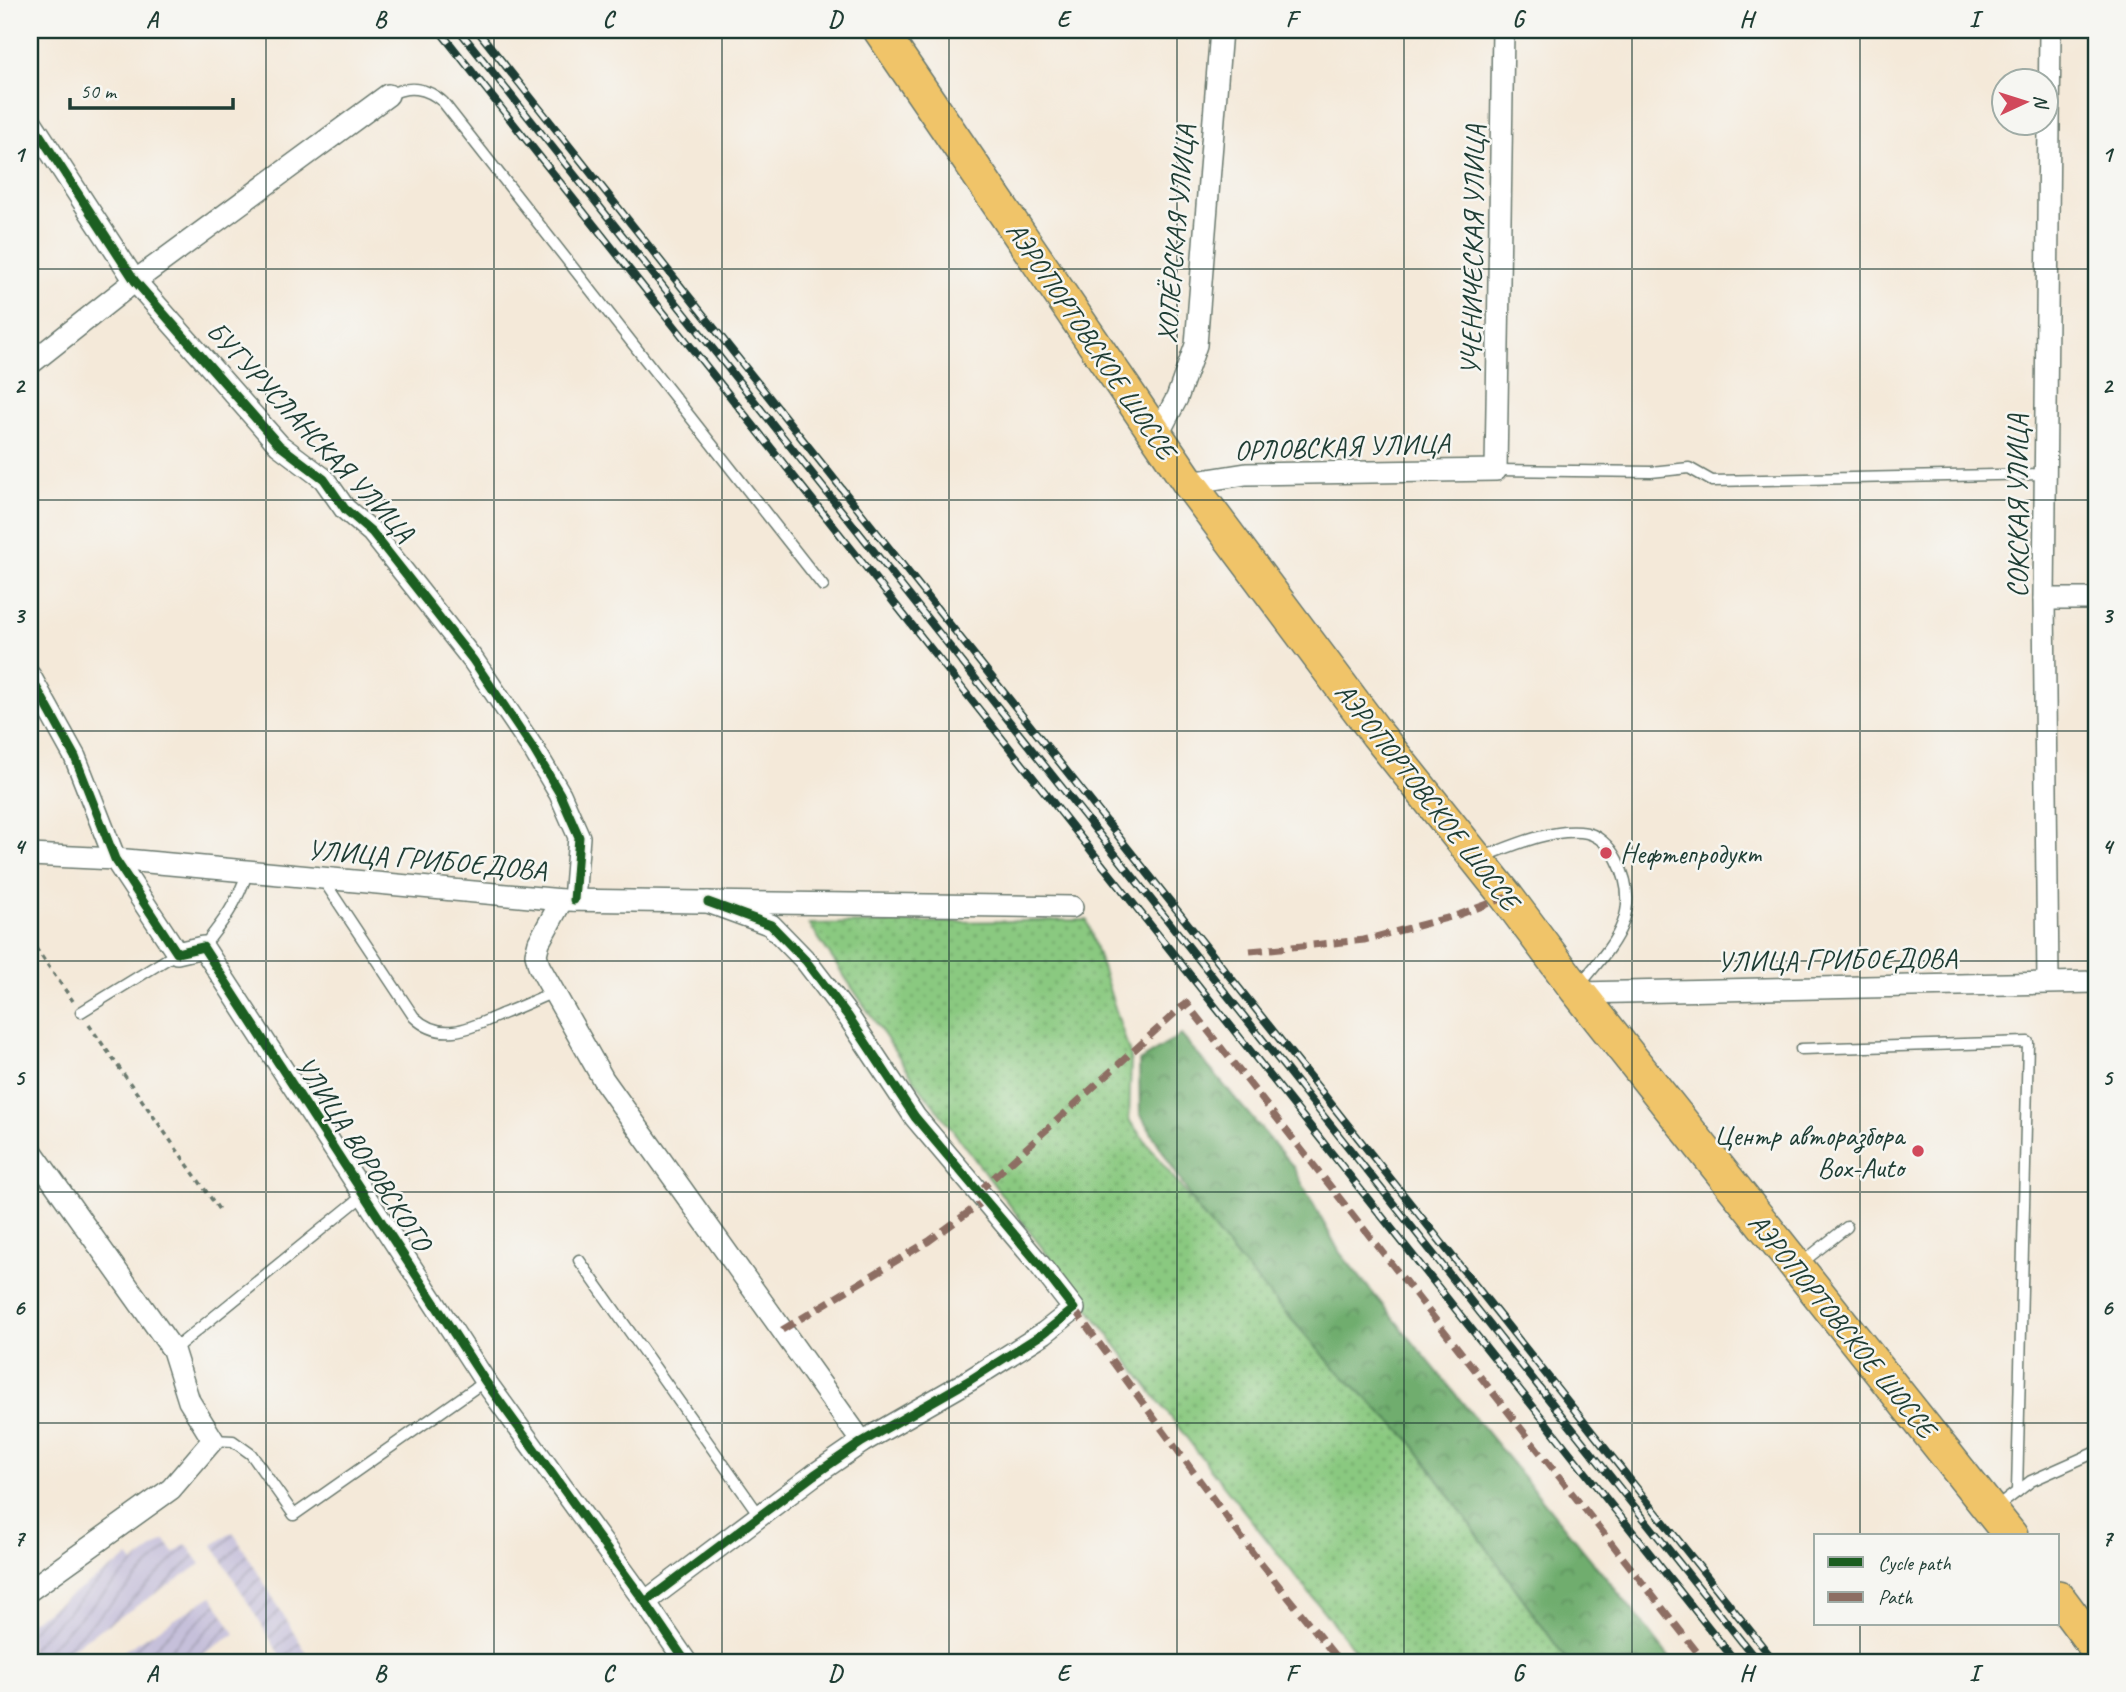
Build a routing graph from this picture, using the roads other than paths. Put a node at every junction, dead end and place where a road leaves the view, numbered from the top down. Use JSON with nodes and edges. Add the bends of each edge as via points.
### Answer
{"nodes":[{"id":1,"x":880,"y":30,"type":"edge"},
{"id":2,"x":1221,"y":30,"type":"edge"},
{"id":3,"x":1503,"y":30,"type":"edge"},
{"id":4,"x":2050,"y":30,"type":"edge"},
{"id":5,"x":388,"y":95,"type":"joint"},
{"id":6,"x":30,"y":120,"type":"edge"},
{"id":7,"x":135,"y":281,"type":"junction"},
{"id":8,"x":30,"y":364,"type":"edge"},
{"id":9,"x":1157,"y":436,"type":"junction"},
{"id":10,"x":1496,"y":470,"type":"junction"},
{"id":11,"x":2045,"y":474,"type":"junction"},
{"id":12,"x":1189,"y":483,"type":"junction"},
{"id":13,"x":823,"y":586,"type":"dead end"},
{"id":14,"x":2045,"y":599,"type":"junction"},
{"id":15,"x":2096,"y":599,"type":"edge"},
{"id":16,"x":30,"y":676,"type":"edge"},
{"id":17,"x":30,"y":855,"type":"edge"},
{"id":18,"x":115,"y":859,"type":"junction"},
{"id":19,"x":1477,"y":860,"type":"junction"},
{"id":20,"x":248,"y":871,"type":"junction"},
{"id":21,"x":322,"y":878,"type":"junction"},
{"id":22,"x":568,"y":900,"type":"junction"},
{"id":23,"x":708,"y":902,"type":"junction"},
{"id":24,"x":1072,"y":907,"type":"dead end"},
{"id":25,"x":203,"y":947,"type":"junction"},
{"id":26,"x":177,"y":953,"type":"junction"},
{"id":27,"x":2048,"y":982,"type":"junction"},
{"id":28,"x":2096,"y":982,"type":"edge"},
{"id":29,"x":1578,"y":991,"type":"junction"},
{"id":30,"x":554,"y":992,"type":"junction"},
{"id":31,"x":81,"y":1012,"type":"road end"},
{"id":32,"x":1801,"y":1049,"type":"dead end"},
{"id":33,"x":30,"y":1149,"type":"edge"},
{"id":34,"x":365,"y":1194,"type":"junction"},
{"id":35,"x":1847,"y":1227,"type":"dead end"},
{"id":36,"x":579,"y":1260,"type":"dead end"},
{"id":37,"x":1797,"y":1266,"type":"junction"},
{"id":38,"x":173,"y":1350,"type":"junction"},
{"id":39,"x":485,"y":1381,"type":"junction"},
{"id":40,"x":213,"y":1440,"type":"junction"},
{"id":41,"x":862,"y":1442,"type":"junction"},
{"id":42,"x":2096,"y":1452,"type":"edge"},
{"id":43,"x":2007,"y":1513,"type":"edge"},
{"id":44,"x":760,"y":1516,"type":"junction"},
{"id":45,"x":30,"y":1590,"type":"edge"},
{"id":46,"x":2060,"y":1600,"type":"edge"},
{"id":47,"x":645,"y":1602,"type":"junction"},
{"id":48,"x":2096,"y":1648,"type":"edge"},
{"id":49,"x":686,"y":1662,"type":"edge"}],
"edges":[{"from":1,"to":9,"type":"main road","name":"АЭРОПОРТОВСКОЕ ШОССЕ"},
{"from":2,"to":9,"type":"street","name":"ХОПЁРСКАЯ УЛИЦА","via":[[1196,345]]},
{"from":3,"to":10,"type":"street","name":"УЧЕНИЧЕСКАЯ УЛИЦА"},
{"from":4,"to":11,"type":"street","name":"СОКСКАЯ УЛИЦА"},
{"from":5,"to":7,"type":"street"},
{"from":5,"to":13,"type":"lane","via":[[401,89],[423,89],[443,102]]},
{"from":6,"to":7,"type":"street","name":"БУГУРУСЛАНСКАЯ УЛИЦА"},
{"from":7,"to":8,"type":"street"},
{"from":7,"to":22,"type":"street","name":"БУГУРУСЛАНСКАЯ УЛИЦА","via":[[279,445],[324,479],[345,509],[372,532],[473,660],[534,750],[579,837]]},
{"from":9,"to":12,"type":"main road","name":"АЭРОПОРТОВСКОЕ ШОССЕ"},
{"from":10,"to":11,"type":"lane","via":[[1651,472],[1689,468],[1712,481]]},
{"from":10,"to":12,"type":"street","name":"ОРЛОВСКАЯ УЛИЦА","via":[[1246,474]]},
{"from":11,"to":14,"type":"street","name":"СОКСКАЯ УЛИЦА"},
{"from":12,"to":19,"type":"main road","name":"АЭРОПОРТОВСКОЕ ШОССЕ"},
{"from":14,"to":15,"type":"street"},
{"from":14,"to":27,"type":"street","name":"СОКСКАЯ УЛИЦА"},
{"from":16,"to":18,"type":"street","via":[[75,757]]},
{"from":17,"to":18,"type":"street","name":"УЛИЦА ГРИБОЕДОВА"},
{"from":18,"to":20,"type":"street","name":"УЛИЦА ГРИБОЕДОВА"},
{"from":18,"to":26,"type":"street"},
{"from":19,"to":29,"type":"main road","name":"АЭРОПОРТОВСКОЕ ШОССЕ"},
{"from":19,"to":29,"type":"lane","via":[[1538,838],[1579,831],[1595,834],[1614,853],[1625,875],[1628,899],[1623,928]]},
{"from":20,"to":21,"type":"street","name":"УЛИЦА ГРИБОЕДОВА"},
{"from":20,"to":25,"type":"lane","via":[[238,899]]},
{"from":21,"to":22,"type":"street","name":"УЛИЦА ГРИБОЕДОВА"},
{"from":21,"to":30,"type":"lane","via":[[424,1027],[452,1032],[469,1029]]},
{"from":22,"to":23,"type":"street","name":"УЛИЦА ГРИБОЕДОВА"},
{"from":22,"to":30,"type":"street","via":[[539,942],[536,954]]},
{"from":23,"to":24,"type":"street","name":"УЛИЦА ГРИБОЕДОВА"},
{"from":23,"to":41,"type":"street","via":[[771,925],[806,961],[915,1117],[1074,1309],[981,1374]]},
{"from":25,"to":26,"type":"street"},
{"from":25,"to":34,"type":"street","name":"УЛИЦА ВОРОВСКОГО"},
{"from":26,"to":31,"type":"lane"},
{"from":27,"to":28,"type":"street","name":"УЛИЦА ГРИБОЕДОВА"},
{"from":27,"to":29,"type":"street","name":"УЛИЦА ГРИБОЕДОВА"},
{"from":29,"to":37,"type":"main road","name":"АЭРОПОРТОВСКОЕ ШОССЕ"},
{"from":30,"to":41,"type":"street","via":[[603,1079]]},
{"from":32,"to":43,"type":"lane","via":[[2028,1042]]},
{"from":33,"to":38,"type":"street"},
{"from":34,"to":38,"type":"lane"},
{"from":34,"to":39,"type":"street","name":"УЛИЦА ВОРОВСКОГО"},
{"from":35,"to":37,"type":"lane"},
{"from":36,"to":44,"type":"lane"},
{"from":37,"to":43,"type":"main road","name":"АЭРОПОРТОВСКОЕ ШОССЕ"},
{"from":38,"to":40,"type":"street","via":[[189,1401]]},
{"from":39,"to":40,"type":"lane","via":[[294,1515],[251,1454],[233,1441]]},
{"from":39,"to":47,"type":"street","name":"УЛИЦА ВОРОВСКОГО"},
{"from":40,"to":45,"type":"street","via":[[171,1489]]},
{"from":41,"to":44,"type":"street"},
{"from":42,"to":43,"type":"lane","via":[[2031,1481]]},
{"from":44,"to":47,"type":"street"},
{"from":46,"to":48,"type":"main road"},
{"from":47,"to":49,"type":"street","name":"УЛИЦА ВОРОВСКОГО"}]}
